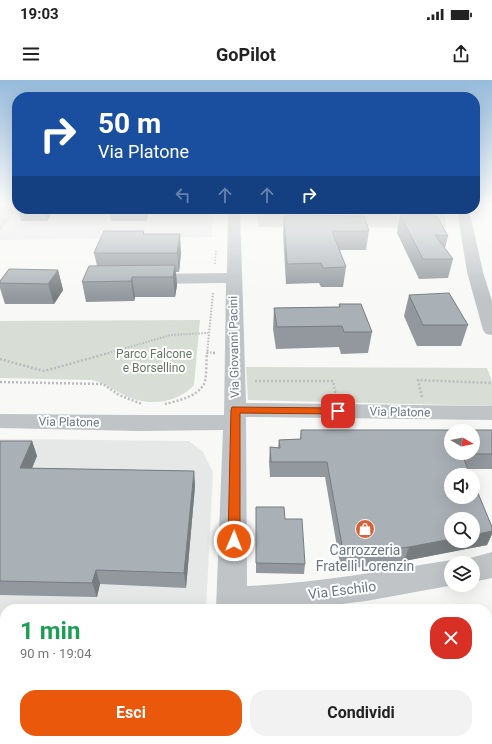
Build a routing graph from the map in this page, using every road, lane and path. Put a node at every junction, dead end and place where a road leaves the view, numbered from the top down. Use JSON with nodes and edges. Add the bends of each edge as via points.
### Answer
{"nodes":[{"id":1,"x":230,"y":236,"type":"edge"},
{"id":2,"x":468,"y":236,"type":"edge"},
{"id":3,"x":216,"y":250,"type":"dead end"},
{"id":4,"x":475,"y":272,"type":"junction"},
{"id":5,"x":492,"y":273,"type":"edge"},
{"id":6,"x":224,"y":278,"type":"junction"},
{"id":7,"x":131,"y":279,"type":"edge"},
{"id":8,"x":492,"y":330,"type":"edge"},
{"id":9,"x":208,"y":333,"type":"junction"},
{"id":10,"x":0,"y":359,"type":"edge"},
{"id":11,"x":234,"y":381,"type":"junction"},
{"id":12,"x":0,"y":382,"type":"edge"},
{"id":13,"x":492,"y":382,"type":"edge"},
{"id":14,"x":344,"y":397,"type":"dead end"},
{"id":15,"x":414,"y":398,"type":"dead end"},
{"id":16,"x":159,"y":404,"type":"dead end"},
{"id":17,"x":144,"y":405,"type":"dead end"},
{"id":18,"x":492,"y":413,"type":"edge"},
{"id":19,"x":235,"y":416,"type":"junction"},
{"id":20,"x":0,"y":422,"type":"edge"},
{"id":21,"x":492,"y":565,"type":"edge"},
{"id":22,"x":480,"y":568,"type":"edge"},
{"id":23,"x":444,"y":574,"type":"edge"},
{"id":24,"x":232,"y":604,"type":"edge"},
{"id":25,"x":238,"y":604,"type":"edge"}],
"edges":[{"from":1,"to":6,"type":"street","name":"Via Giovanni Pacini"},
{"from":2,"to":4,"type":"street"},
{"from":3,"to":6,"type":"path"},
{"from":4,"to":5,"type":"street"},
{"from":4,"to":8,"type":"street"},
{"from":6,"to":7,"type":"street"},
{"from":6,"to":9,"type":"path"},
{"from":6,"to":11,"type":"street","name":"Via Giovanni Pacini"},
{"from":9,"to":10,"type":"path","via":[[171,335],[44,371]]},
{"from":9,"to":16,"type":"path","via":[[204,384],[196,394]]},
{"from":11,"to":14,"type":"path","via":[[333,381],[336,397]]},
{"from":11,"to":19,"type":"street","name":"Via Giovanni Pacini"},
{"from":12,"to":17,"type":"path","via":[[103,384],[119,395]]},
{"from":13,"to":15,"type":"path","via":[[418,380],[422,398]]},
{"from":18,"to":19,"type":"street","name":"Via Platone"},
{"from":19,"to":20,"type":"street","name":"Via Platone","via":[[139,423]]},
{"from":19,"to":24,"type":"street","name":"Via Giovanni Pacini"},
{"from":21,"to":22,"type":"street"},
{"from":23,"to":25,"type":"street","name":"Via Eschilo"}]}
